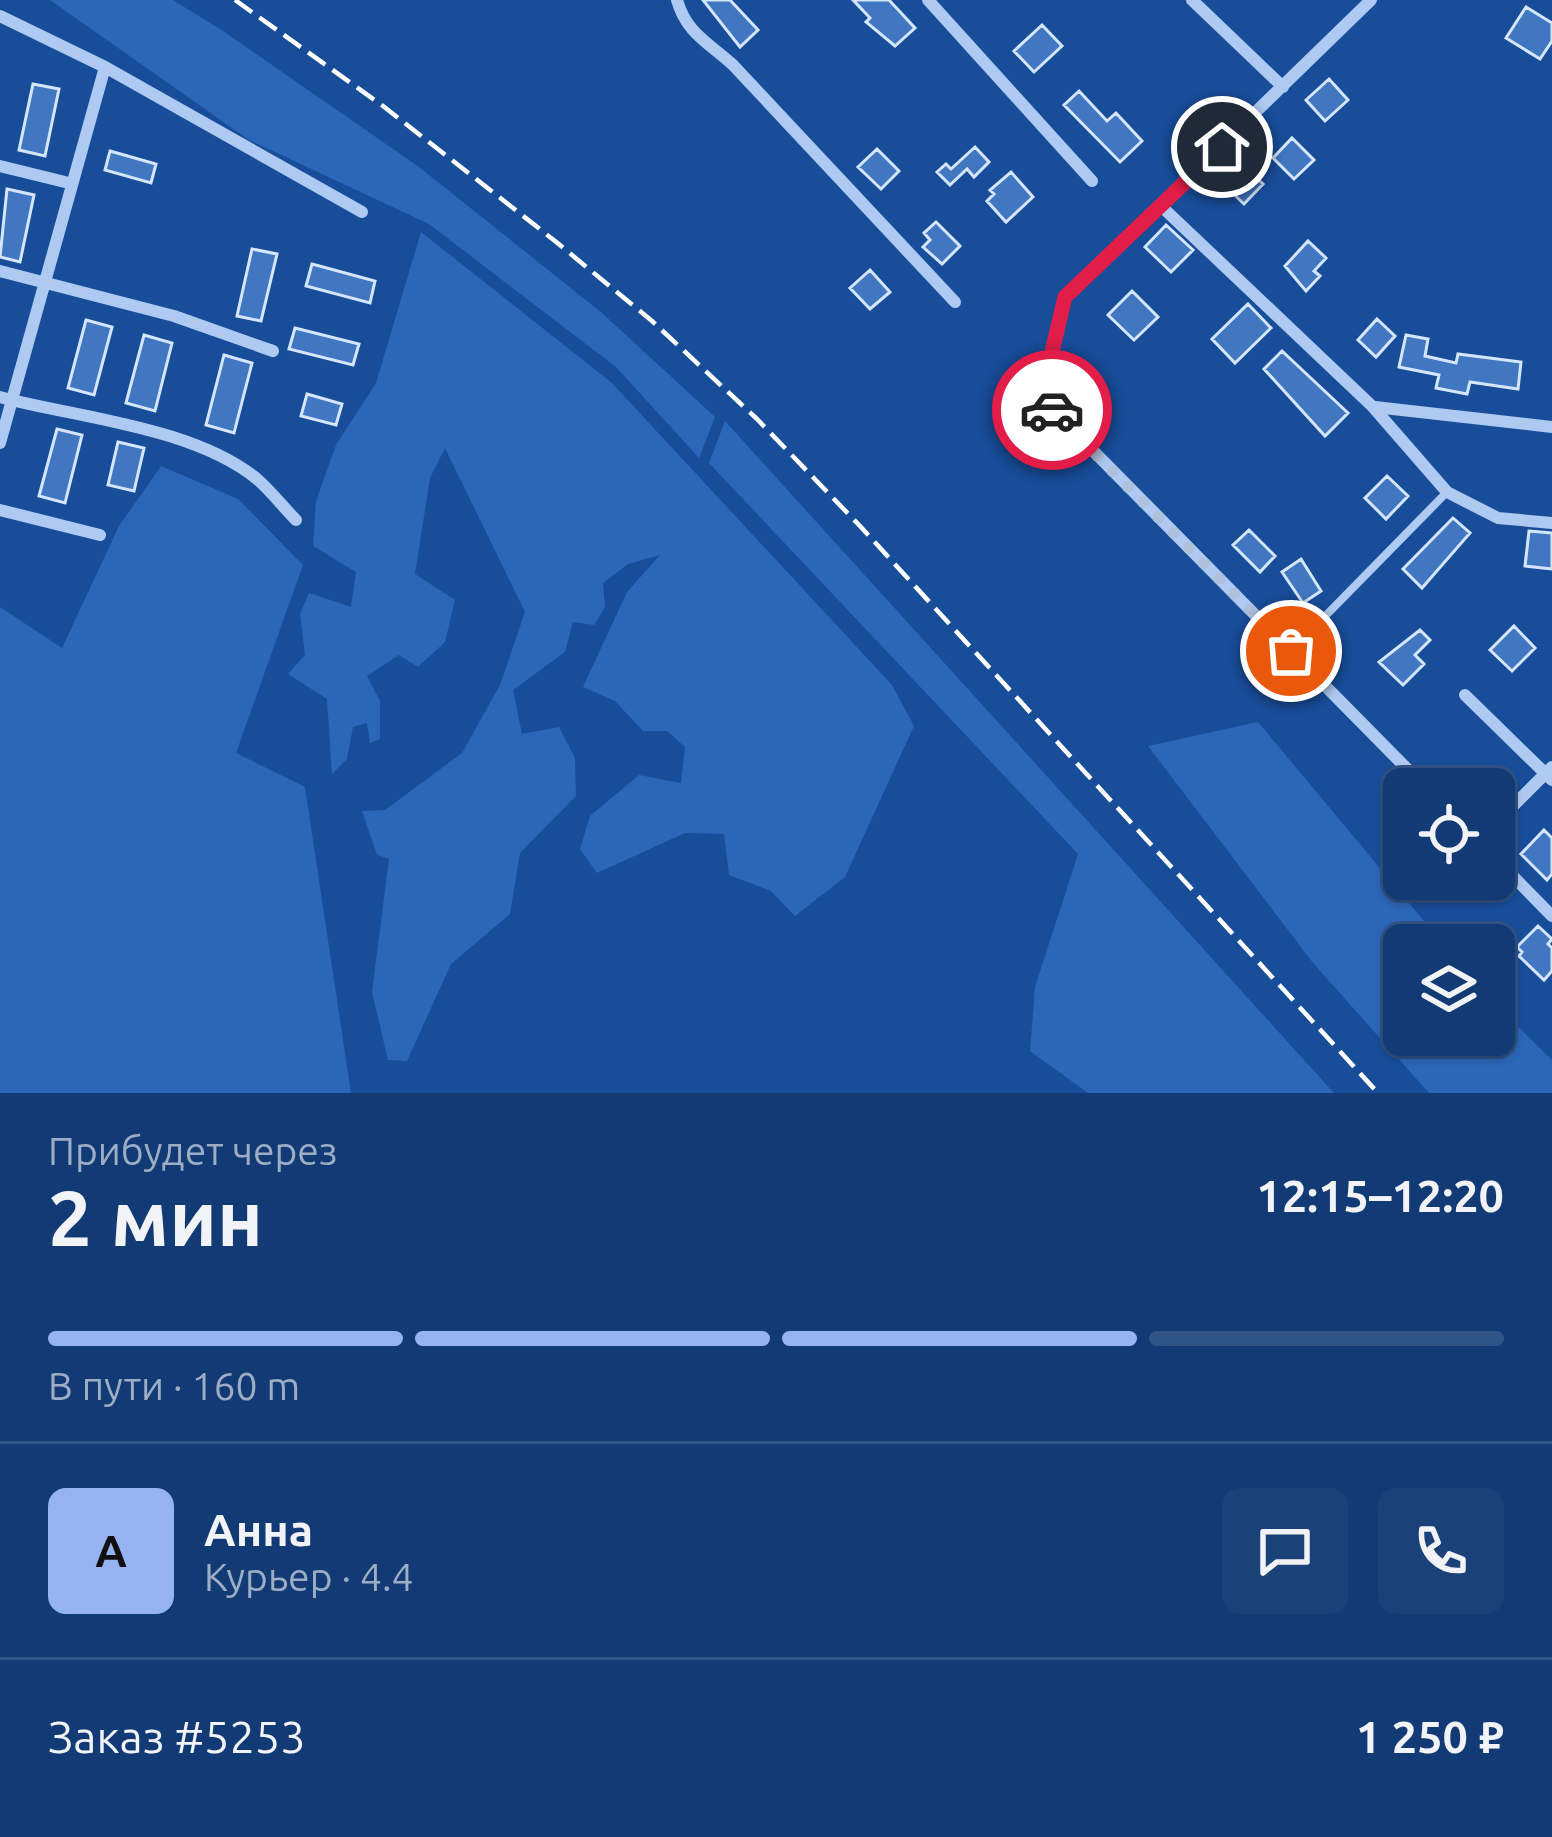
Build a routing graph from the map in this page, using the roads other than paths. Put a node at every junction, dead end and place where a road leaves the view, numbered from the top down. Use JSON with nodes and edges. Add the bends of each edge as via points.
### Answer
{"nodes":[{"id":1,"x":677,"y":0,"type":"edge"},
{"id":2,"x":928,"y":0,"type":"edge"},
{"id":3,"x":1192,"y":0,"type":"edge"},
{"id":4,"x":1371,"y":0,"type":"edge"},
{"id":5,"x":0,"y":16,"type":"edge"},
{"id":6,"x":105,"y":68,"type":"junction"},
{"id":7,"x":1282,"y":87,"type":"junction"},
{"id":8,"x":0,"y":166,"type":"edge"},
{"id":9,"x":1092,"y":181,"type":"dead end"},
{"id":10,"x":69,"y":183,"type":"junction"},
{"id":11,"x":1161,"y":206,"type":"junction"},
{"id":12,"x":362,"y":212,"type":"dead end"},
{"id":13,"x":0,"y":271,"type":"edge"},
{"id":14,"x":43,"y":281,"type":"junction"},
{"id":15,"x":955,"y":302,"type":"dead end"},
{"id":16,"x":273,"y":351,"type":"dead end"},
{"id":17,"x":7,"y":398,"type":"edge"},
{"id":18,"x":1373,"y":407,"type":"junction"},
{"id":19,"x":1552,"y":427,"type":"edge"},
{"id":20,"x":0,"y":443,"type":"edge"},
{"id":21,"x":1447,"y":492,"type":"junction"},
{"id":22,"x":0,"y":510,"type":"edge"},
{"id":23,"x":296,"y":520,"type":"dead end"},
{"id":24,"x":1552,"y":523,"type":"edge"},
{"id":25,"x":100,"y":535,"type":"dead end"},
{"id":26,"x":1291,"y":651,"type":"junction"},
{"id":27,"x":1465,"y":695,"type":"dead end"},
{"id":28,"x":1406,"y":768,"type":"edge"},
{"id":29,"x":1550,"y":773,"type":"edge"},
{"id":30,"x":1515,"y":806,"type":"edge"},
{"id":31,"x":1515,"y":878,"type":"edge"},
{"id":32,"x":1552,"y":916,"type":"edge"}],
"edges":[{"from":1,"to":15,"type":"street","via":[[693,34],[733,65]]},
{"from":2,"to":9,"type":"street"},
{"from":3,"to":7,"type":"street"},
{"from":4,"to":7,"type":"street"},
{"from":5,"to":6,"type":"street"},
{"from":6,"to":10,"type":"street"},
{"from":6,"to":12,"type":"street"},
{"from":7,"to":11,"type":"street"},
{"from":8,"to":10,"type":"street"},
{"from":10,"to":14,"type":"street"},
{"from":11,"to":18,"type":"street"},
{"from":11,"to":26,"type":"street","via":[[1065,297],[1041,398]]},
{"from":13,"to":14,"type":"street"},
{"from":14,"to":16,"type":"street"},
{"from":14,"to":17,"type":"street"},
{"from":17,"to":20,"type":"street"},
{"from":17,"to":23,"type":"street","via":[[216,454],[256,479]]},
{"from":18,"to":19,"type":"street"},
{"from":18,"to":21,"type":"street"},
{"from":21,"to":24,"type":"street","via":[[1498,518]]},
{"from":21,"to":26,"type":"lane"},
{"from":22,"to":25,"type":"street"},
{"from":26,"to":28,"type":"street"},
{"from":27,"to":29,"type":"street"},
{"from":29,"to":30,"type":"street"},
{"from":31,"to":32,"type":"street"}]}
